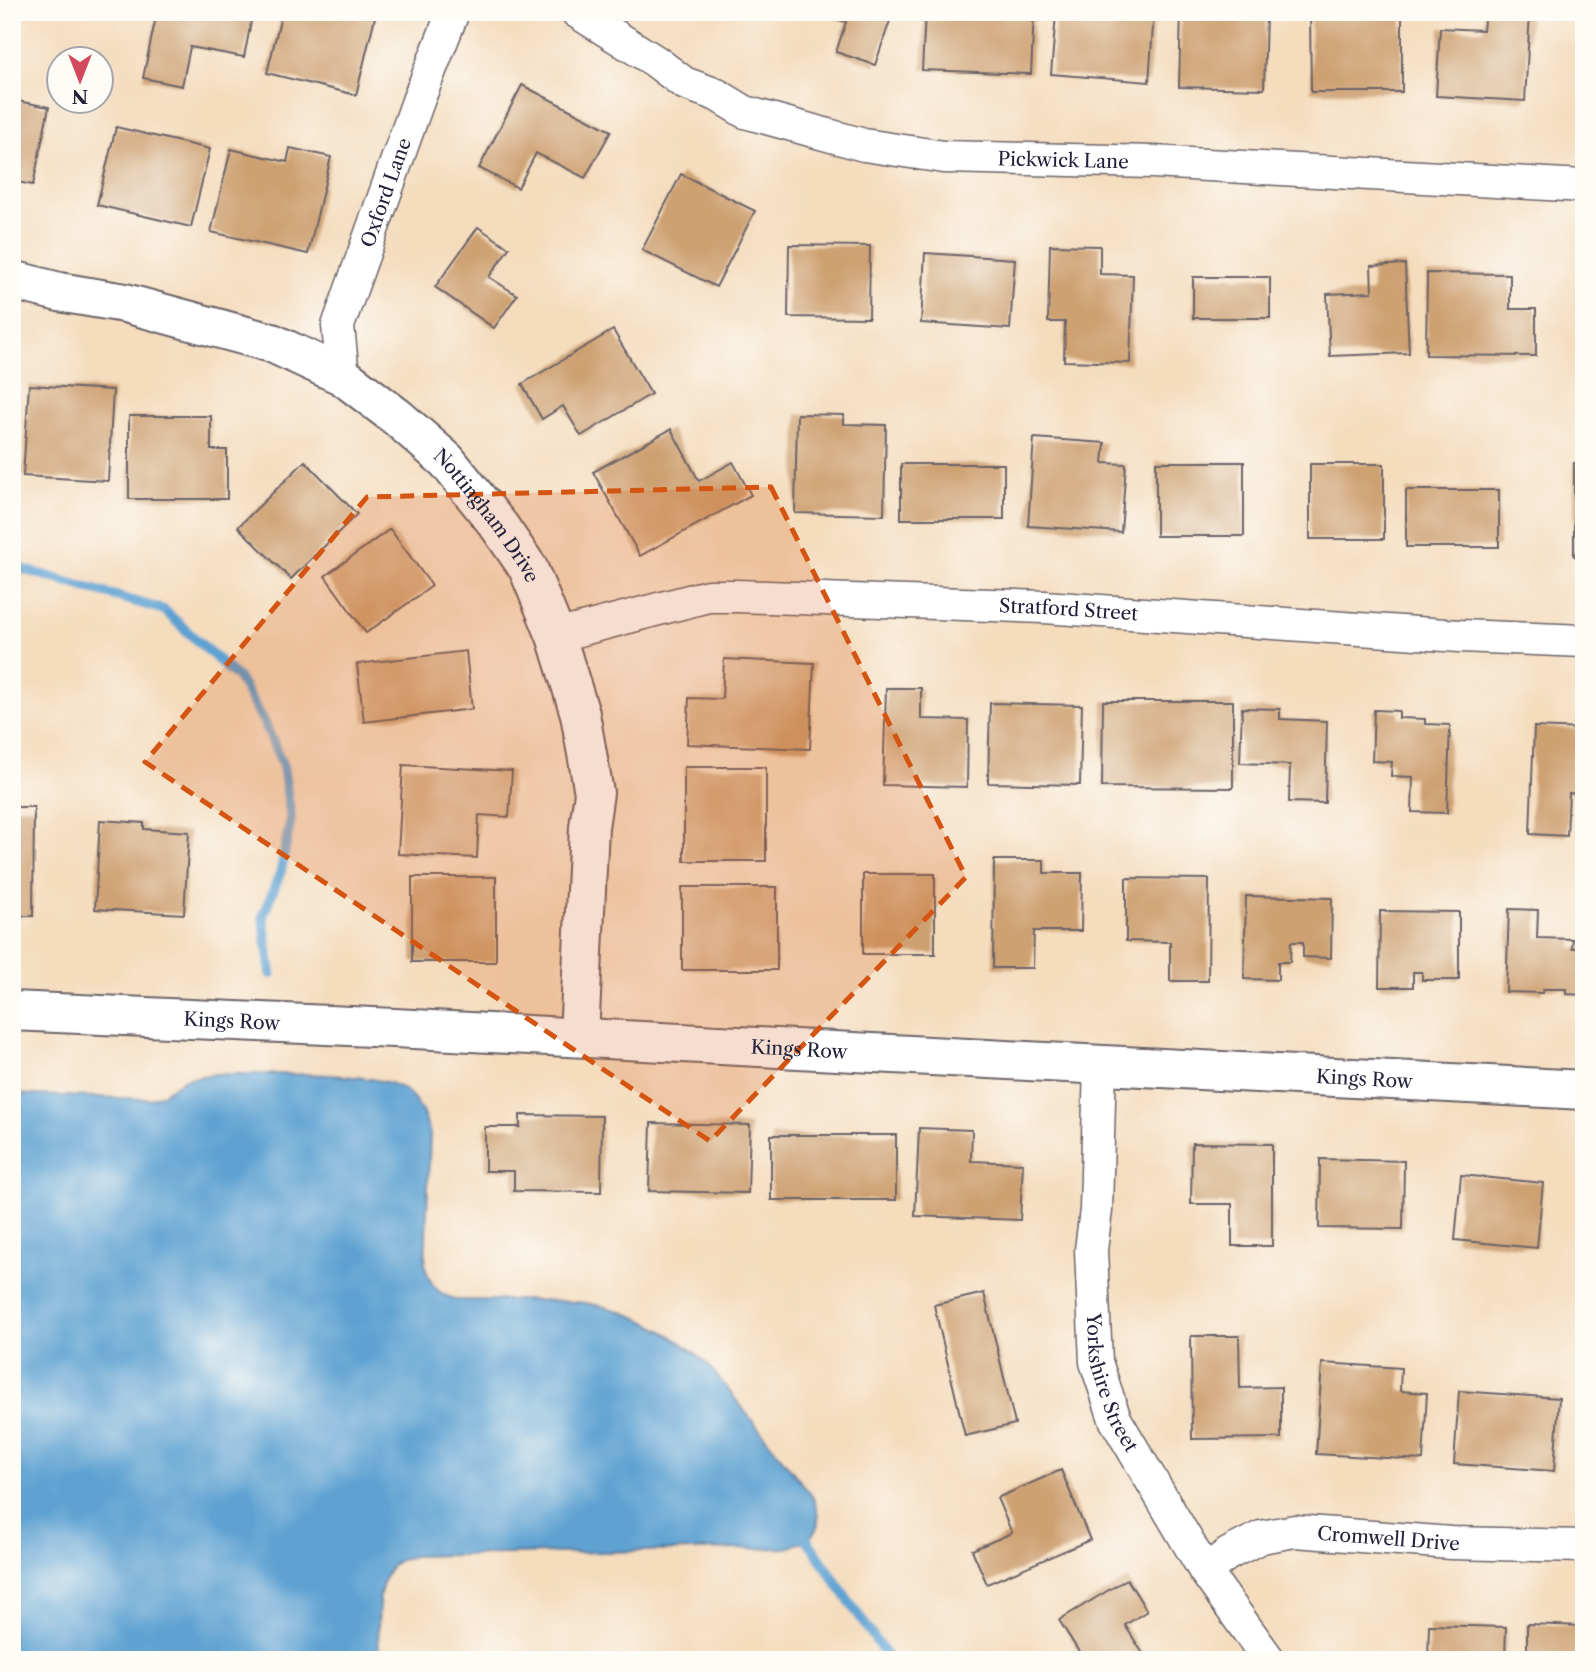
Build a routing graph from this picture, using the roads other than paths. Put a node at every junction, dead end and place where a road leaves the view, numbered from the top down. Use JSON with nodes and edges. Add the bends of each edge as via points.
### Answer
{"nodes":[{"id":1,"x":453,"y":12,"type":"edge"},
{"id":2,"x":576,"y":12,"type":"edge"},
{"id":3,"x":1584,"y":186,"type":"edge"},
{"id":4,"x":12,"y":280,"type":"edge"},
{"id":5,"x":343,"y":376,"type":"junction"},
{"id":6,"x":556,"y":636,"type":"junction"},
{"id":7,"x":1584,"y":641,"type":"edge"},
{"id":8,"x":12,"y":1011,"type":"edge"},
{"id":9,"x":579,"y":1037,"type":"junction"},
{"id":10,"x":1100,"y":1064,"type":"junction"},
{"id":11,"x":1584,"y":1090,"type":"edge"},
{"id":12,"x":1584,"y":1546,"type":"edge"},
{"id":13,"x":1205,"y":1571,"type":"junction"},
{"id":14,"x":1269,"y":1660,"type":"edge"}],
"edges":[{"from":1,"to":5,"type":"street","name":"Oxford Lane","via":[[338,326]]},
{"from":2,"to":3,"type":"street","name":"Pickwick Lane","via":[[684,83],[746,112],[864,145],[944,157],[1153,162]]},
{"from":4,"to":5,"type":"street","name":"Nottingham Drive","via":[[125,303],[272,343]]},
{"from":5,"to":6,"type":"street","name":"Nottingham Drive","via":[[447,461],[528,568]]},
{"from":6,"to":7,"type":"street","name":"Stratford Street","via":[[708,596],[737,596],[1044,607]]},
{"from":6,"to":9,"type":"street","name":"Nottingham Drive","via":[[580,714],[594,793]]},
{"from":8,"to":9,"type":"street","name":"Kings Row"},
{"from":9,"to":10,"type":"street","name":"Kings Row"},
{"from":10,"to":11,"type":"street","name":"Kings Row"},
{"from":10,"to":13,"type":"street","name":"Yorkshire Street","via":[[1091,1250],[1096,1362],[1115,1419]]},
{"from":12,"to":13,"type":"street","name":"Cromwell Drive","via":[[1451,1543],[1294,1531],[1261,1537]]},
{"from":13,"to":14,"type":"street","name":"Yorkshire Street"}]}
